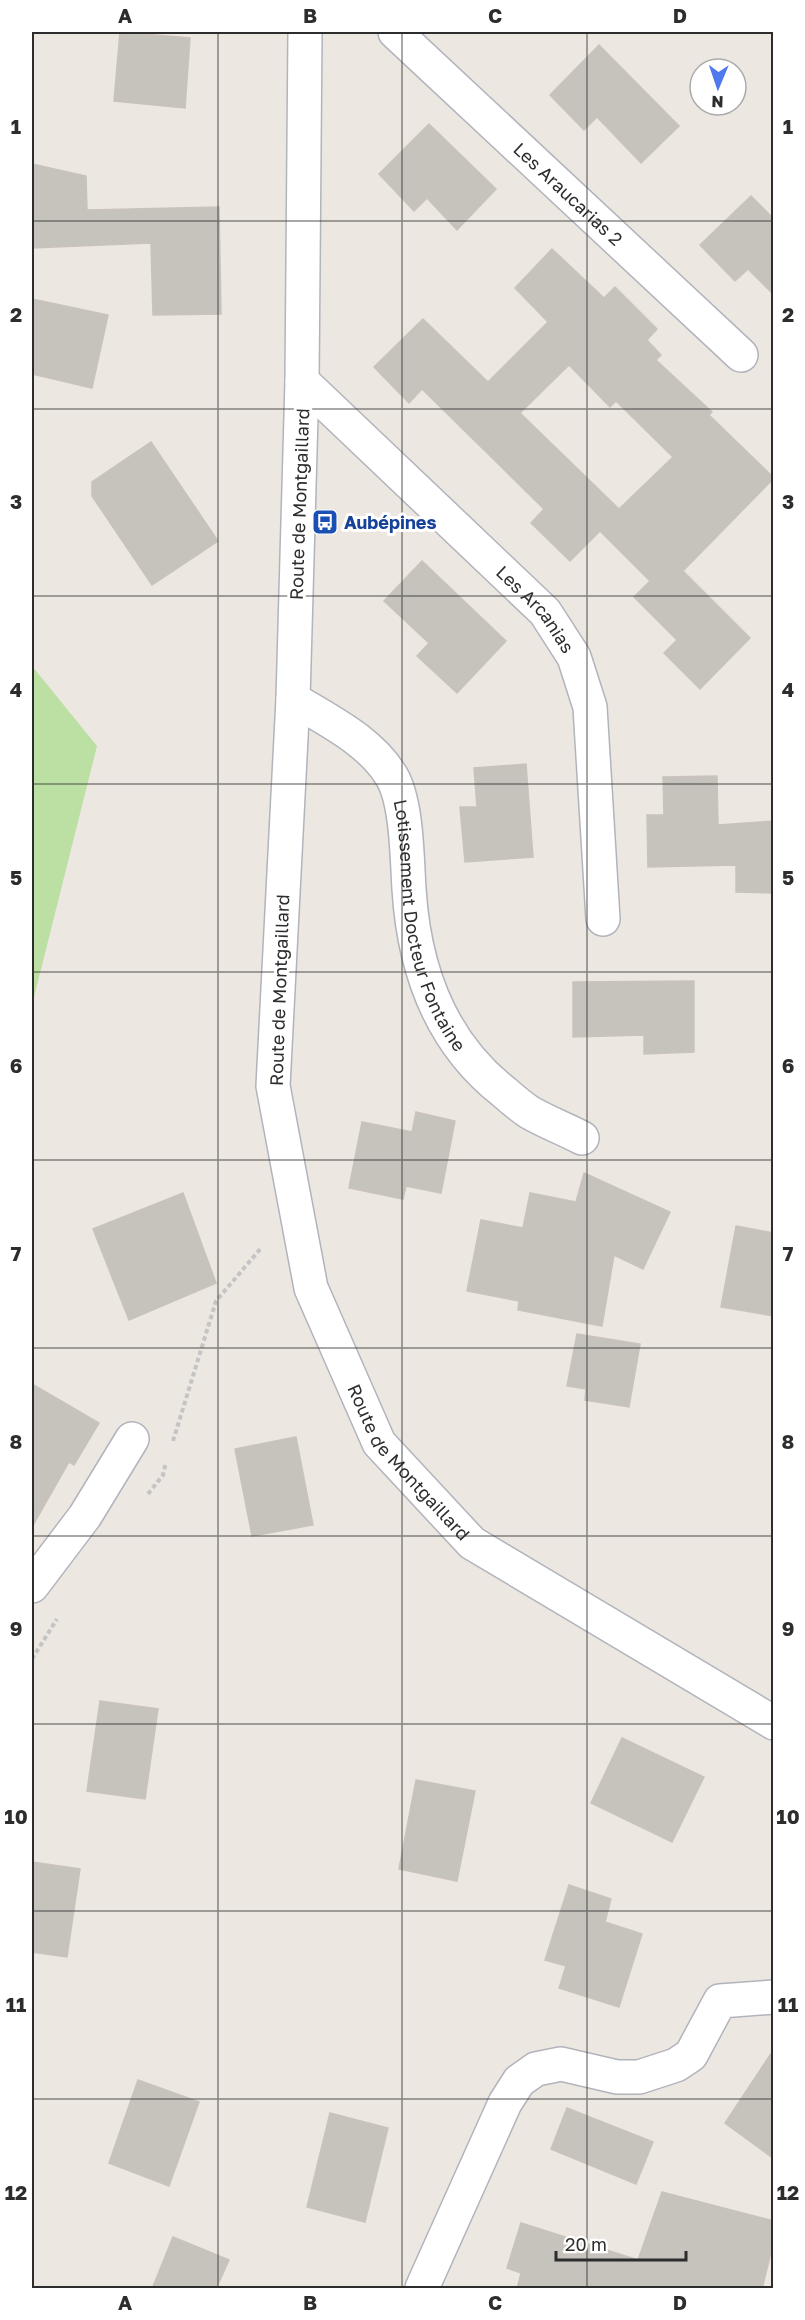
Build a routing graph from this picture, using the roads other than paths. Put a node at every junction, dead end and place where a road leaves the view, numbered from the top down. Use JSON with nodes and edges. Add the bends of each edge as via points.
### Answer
{"nodes":[{"id":1,"x":305,"y":32,"type":"edge"},
{"id":2,"x":395,"y":32,"type":"edge"},
{"id":3,"x":741,"y":355,"type":"dead end"},
{"id":4,"x":302,"y":381,"type":"junction"},
{"id":5,"x":293,"y":699,"type":"junction"},
{"id":6,"x":603,"y":919,"type":"dead end"},
{"id":7,"x":582,"y":1138,"type":"dead end"},
{"id":8,"x":132,"y":1439,"type":"dead end"},
{"id":9,"x":32,"y":1586,"type":"edge"},
{"id":10,"x":774,"y":1723,"type":"edge"},
{"id":11,"x":774,"y":1997,"type":"edge"},
{"id":12,"x":422,"y":2289,"type":"edge"}],
"edges":[{"from":1,"to":4,"type":"street","name":"Route de Montgaillard"},
{"from":2,"to":3,"type":"street","name":"Les Araucarias 2"},
{"from":4,"to":5,"type":"street","name":"Route de Montgaillard"},
{"from":4,"to":6,"type":"street","name":"Les Arcanias","via":[[545,612],[574,657],[590,707]]},
{"from":5,"to":7,"type":"street","name":"Lotissement Docteur Fontaine","via":[[364,744],[393,778],[404,818],[409,895],[418,952],[432,1000],[452,1037],[483,1076],[528,1111]]},
{"from":5,"to":10,"type":"street","name":"Route de Montgaillard","via":[[273,1086],[311,1288],[379,1443],[472,1543]]},
{"from":8,"to":9,"type":"street","via":[[86,1516]]},
{"from":11,"to":12,"type":"street","via":[[720,2001],[691,2055],[659,2072],[617,2077],[561,2064],[536,2069],[519,2080],[505,2103]]}]}
